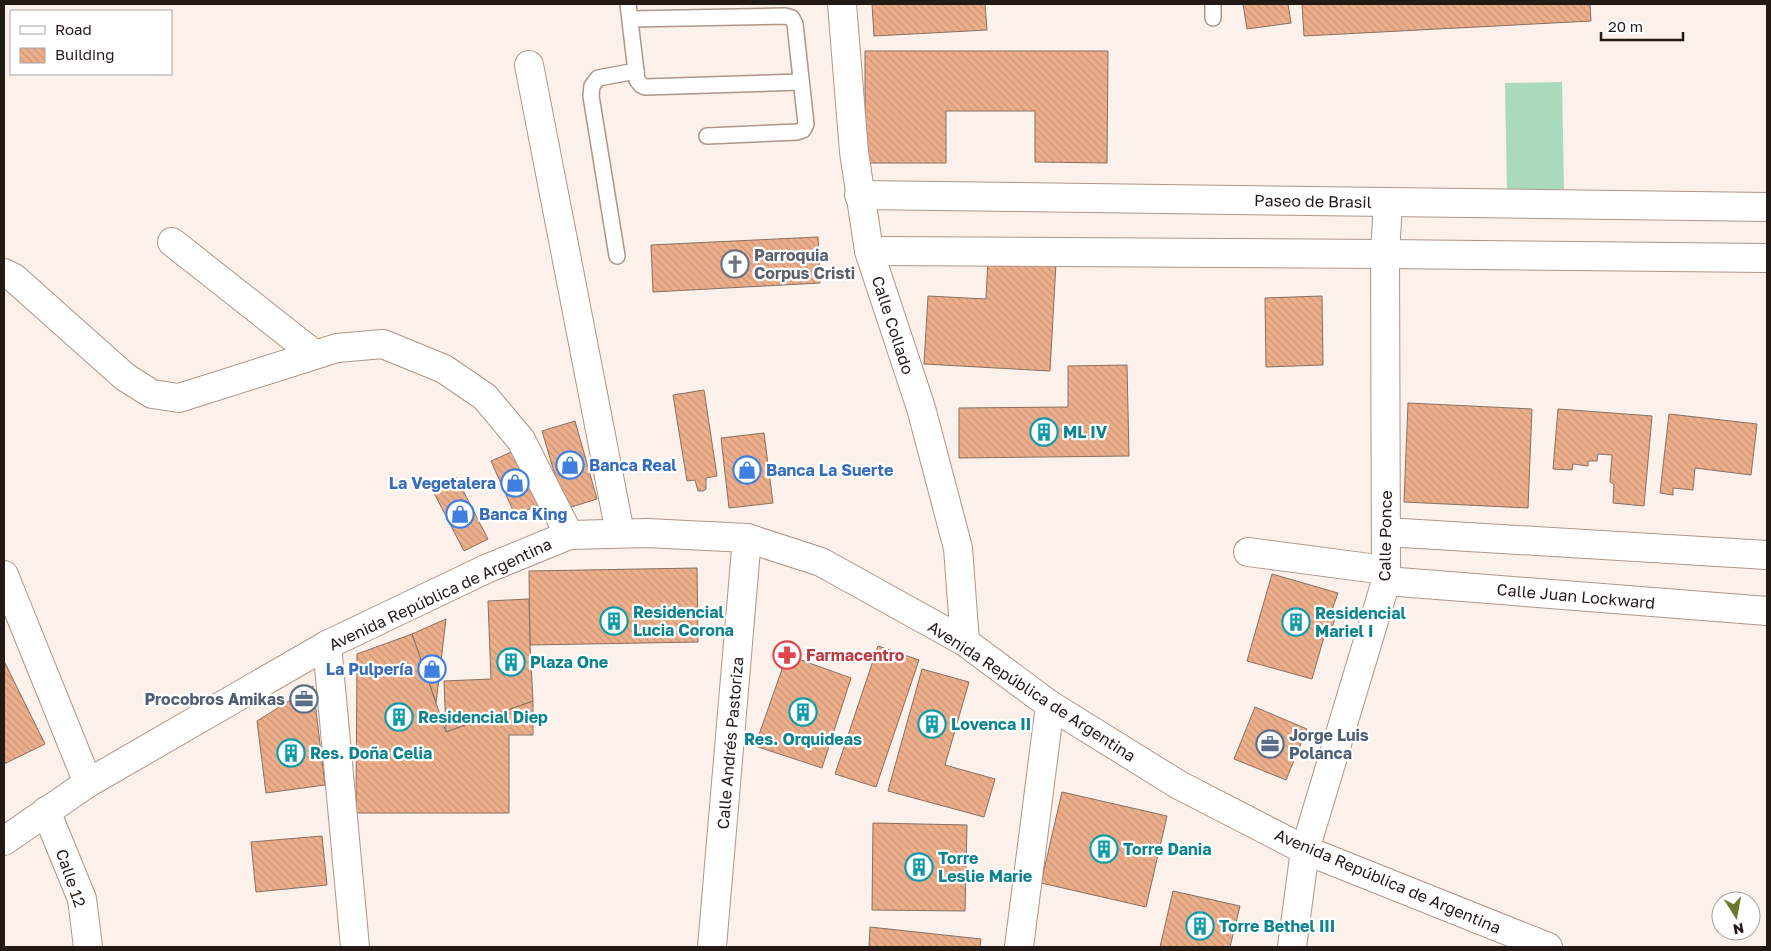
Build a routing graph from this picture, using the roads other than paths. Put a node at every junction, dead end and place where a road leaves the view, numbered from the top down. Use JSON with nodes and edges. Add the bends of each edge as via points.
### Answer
{"nodes":[{"id":1,"x":842,"y":4,"type":"edge"},
{"id":2,"x":629,"y":11,"type":"edge"},
{"id":3,"x":529,"y":65,"type":"dead end"},
{"id":4,"x":636,"y":71,"type":"junction"},
{"id":5,"x":801,"y":82,"type":"junction"},
{"id":6,"x":707,"y":136,"type":"dead end"},
{"id":7,"x":860,"y":195,"type":"junction"},
{"id":8,"x":1388,"y":202,"type":"junction"},
{"id":9,"x":1767,"y":207,"type":"edge"},
{"id":10,"x":172,"y":242,"type":"dead end"},
{"id":11,"x":869,"y":251,"type":"junction"},
{"id":12,"x":1386,"y":254,"type":"junction"},
{"id":13,"x":617,"y":256,"type":"dead end"},
{"id":14,"x":1767,"y":258,"type":"edge"},
{"id":15,"x":4,"y":273,"type":"edge"},
{"id":16,"x":314,"y":354,"type":"junction"},
{"id":17,"x":1386,"y":532,"type":"junction"},
{"id":18,"x":620,"y":533,"type":"junction"},
{"id":19,"x":569,"y":535,"type":"junction"},
{"id":20,"x":747,"y":538,"type":"junction"},
{"id":21,"x":1248,"y":552,"type":"dead end"},
{"id":22,"x":1767,"y":555,"type":"edge"},
{"id":23,"x":4,"y":575,"type":"edge"},
{"id":24,"x":1386,"y":576,"type":"junction"},
{"id":25,"x":1767,"y":611,"type":"edge"},
{"id":26,"x":965,"y":642,"type":"junction"},
{"id":27,"x":327,"y":646,"type":"junction"},
{"id":28,"x":1050,"y":705,"type":"junction"},
{"id":29,"x":88,"y":783,"type":"junction"},
{"id":30,"x":46,"y":811,"type":"junction"},
{"id":31,"x":4,"y":841,"type":"edge"},
{"id":32,"x":1305,"y":850,"type":"junction"},
{"id":33,"x":88,"y":947,"type":"edge"},
{"id":34,"x":354,"y":947,"type":"edge"},
{"id":35,"x":712,"y":947,"type":"edge"},
{"id":36,"x":1019,"y":947,"type":"edge"},
{"id":37,"x":1292,"y":947,"type":"edge"},
{"id":38,"x":1548,"y":947,"type":"edge"}],
"edges":[{"from":1,"to":7,"type":"street","name":"Calle Collado"},
{"from":2,"to":4,"type":"lane"},
{"from":2,"to":5,"type":"lane","via":[[792,18]]},
{"from":3,"to":18,"type":"street"},
{"from":4,"to":5,"type":"lane","via":[[637,80],[645,87]]},
{"from":4,"to":13,"type":"lane","via":[[598,78],[592,86]]},
{"from":5,"to":6,"type":"lane","via":[[806,124],[803,130]]},
{"from":7,"to":8,"type":"street","name":"Paseo de Brasil"},
{"from":7,"to":11,"type":"street","name":"Calle Collado"},
{"from":8,"to":9,"type":"street","name":"Paseo de Brasil"},
{"from":8,"to":12,"type":"street","name":"Calle Ponce"},
{"from":10,"to":16,"type":"street"},
{"from":11,"to":12,"type":"street"},
{"from":11,"to":26,"type":"street","name":"Calle Collado","via":[[921,408],[958,548]]},
{"from":12,"to":14,"type":"street"},
{"from":12,"to":17,"type":"street","name":"Calle Ponce"},
{"from":15,"to":16,"type":"street","via":[[14,278],[125,377],[152,394],[179,398]]},
{"from":16,"to":19,"type":"street","via":[[337,348],[383,344],[444,369],[485,396],[521,440]]},
{"from":17,"to":22,"type":"street"},
{"from":17,"to":24,"type":"street","name":"Calle Ponce"},
{"from":18,"to":19,"type":"street","name":"Avenida República de Argentina"},
{"from":18,"to":20,"type":"street","name":"Avenida República de Argentina"},
{"from":19,"to":27,"type":"street","name":"Avenida República de Argentina","via":[[486,569]]},
{"from":20,"to":26,"type":"street","name":"Avenida República de Argentina","via":[[821,562]]},
{"from":20,"to":35,"type":"street","name":"Calle Andrés Pastoriza"},
{"from":21,"to":24,"type":"street","name":"Calle Juan Lockward"},
{"from":23,"to":29,"type":"street"},
{"from":24,"to":25,"type":"street","name":"Calle Juan Lockward"},
{"from":24,"to":32,"type":"street","name":"Calle Ponce"},
{"from":26,"to":28,"type":"street","name":"Avenida República de Argentina"},
{"from":27,"to":29,"type":"street","name":"Avenida República de Argentina"},
{"from":27,"to":34,"type":"street"},
{"from":28,"to":32,"type":"street","name":"Avenida República de Argentina","via":[[1178,785]]},
{"from":28,"to":36,"type":"street"},
{"from":29,"to":30,"type":"street","name":"Avenida República de Argentina"},
{"from":30,"to":31,"type":"street","name":"Avenida República de Argentina"},
{"from":30,"to":33,"type":"street","name":"Calle 12","via":[[82,899]]},
{"from":32,"to":37,"type":"street","name":"Calle Ponce"},
{"from":32,"to":38,"type":"street","name":"Avenida República de Argentina"}]}
